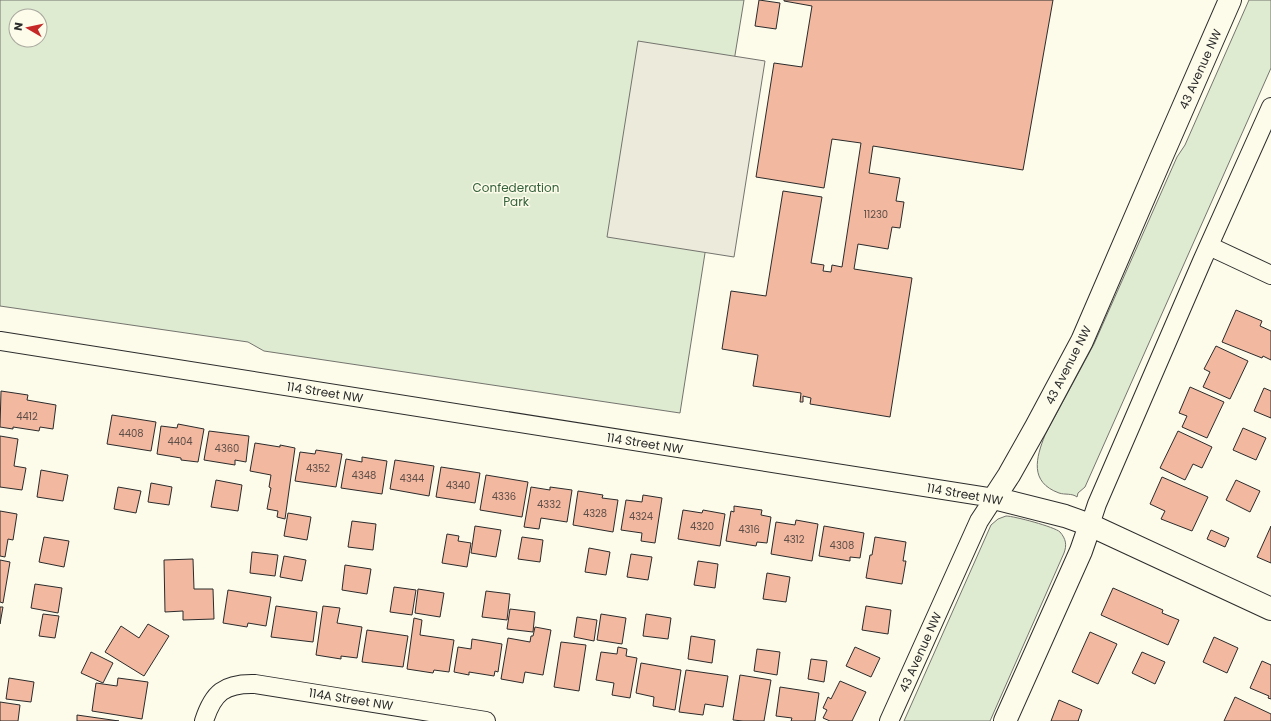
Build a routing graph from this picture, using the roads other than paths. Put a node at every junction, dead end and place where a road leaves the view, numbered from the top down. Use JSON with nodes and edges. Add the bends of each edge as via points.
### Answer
{"nodes":[{"id":1,"x":1230,"y":0,"type":"edge"},
{"id":2,"x":1271,"y":107,"type":"edge"},
{"id":3,"x":1209,"y":246,"type":"junction"},
{"id":4,"x":1271,"y":275,"type":"edge"},
{"id":5,"x":0,"y":341,"type":"edge"},
{"id":6,"x":994,"y":498,"type":"junction"},
{"id":7,"x":1090,"y":525,"type":"junction"},
{"id":8,"x":1271,"y":609,"type":"edge"},
{"id":9,"x":204,"y":721,"type":"edge"},
{"id":10,"x":486,"y":721,"type":"edge"},
{"id":11,"x":889,"y":721,"type":"edge"},
{"id":12,"x":1005,"y":721,"type":"edge"}],
"edges":[{"from":1,"to":6,"type":"street","name":"43 Avenue NW","via":[[1082,341]]},
{"from":2,"to":3,"type":"street"},
{"from":3,"to":4,"type":"street"},
{"from":3,"to":7,"type":"street"},
{"from":5,"to":6,"type":"street","name":"114 Street NW"},
{"from":6,"to":7,"type":"street","name":"114 Street NW","via":[[1066,516]]},
{"from":6,"to":11,"type":"street","name":"43 Avenue NW","via":[[979,521]]},
{"from":7,"to":8,"type":"street","name":"114 Street NW"},
{"from":7,"to":12,"type":"street"},
{"from":9,"to":10,"type":"street","name":"114A Street NW","via":[[218,693],[237,685],[255,684]]}]}
